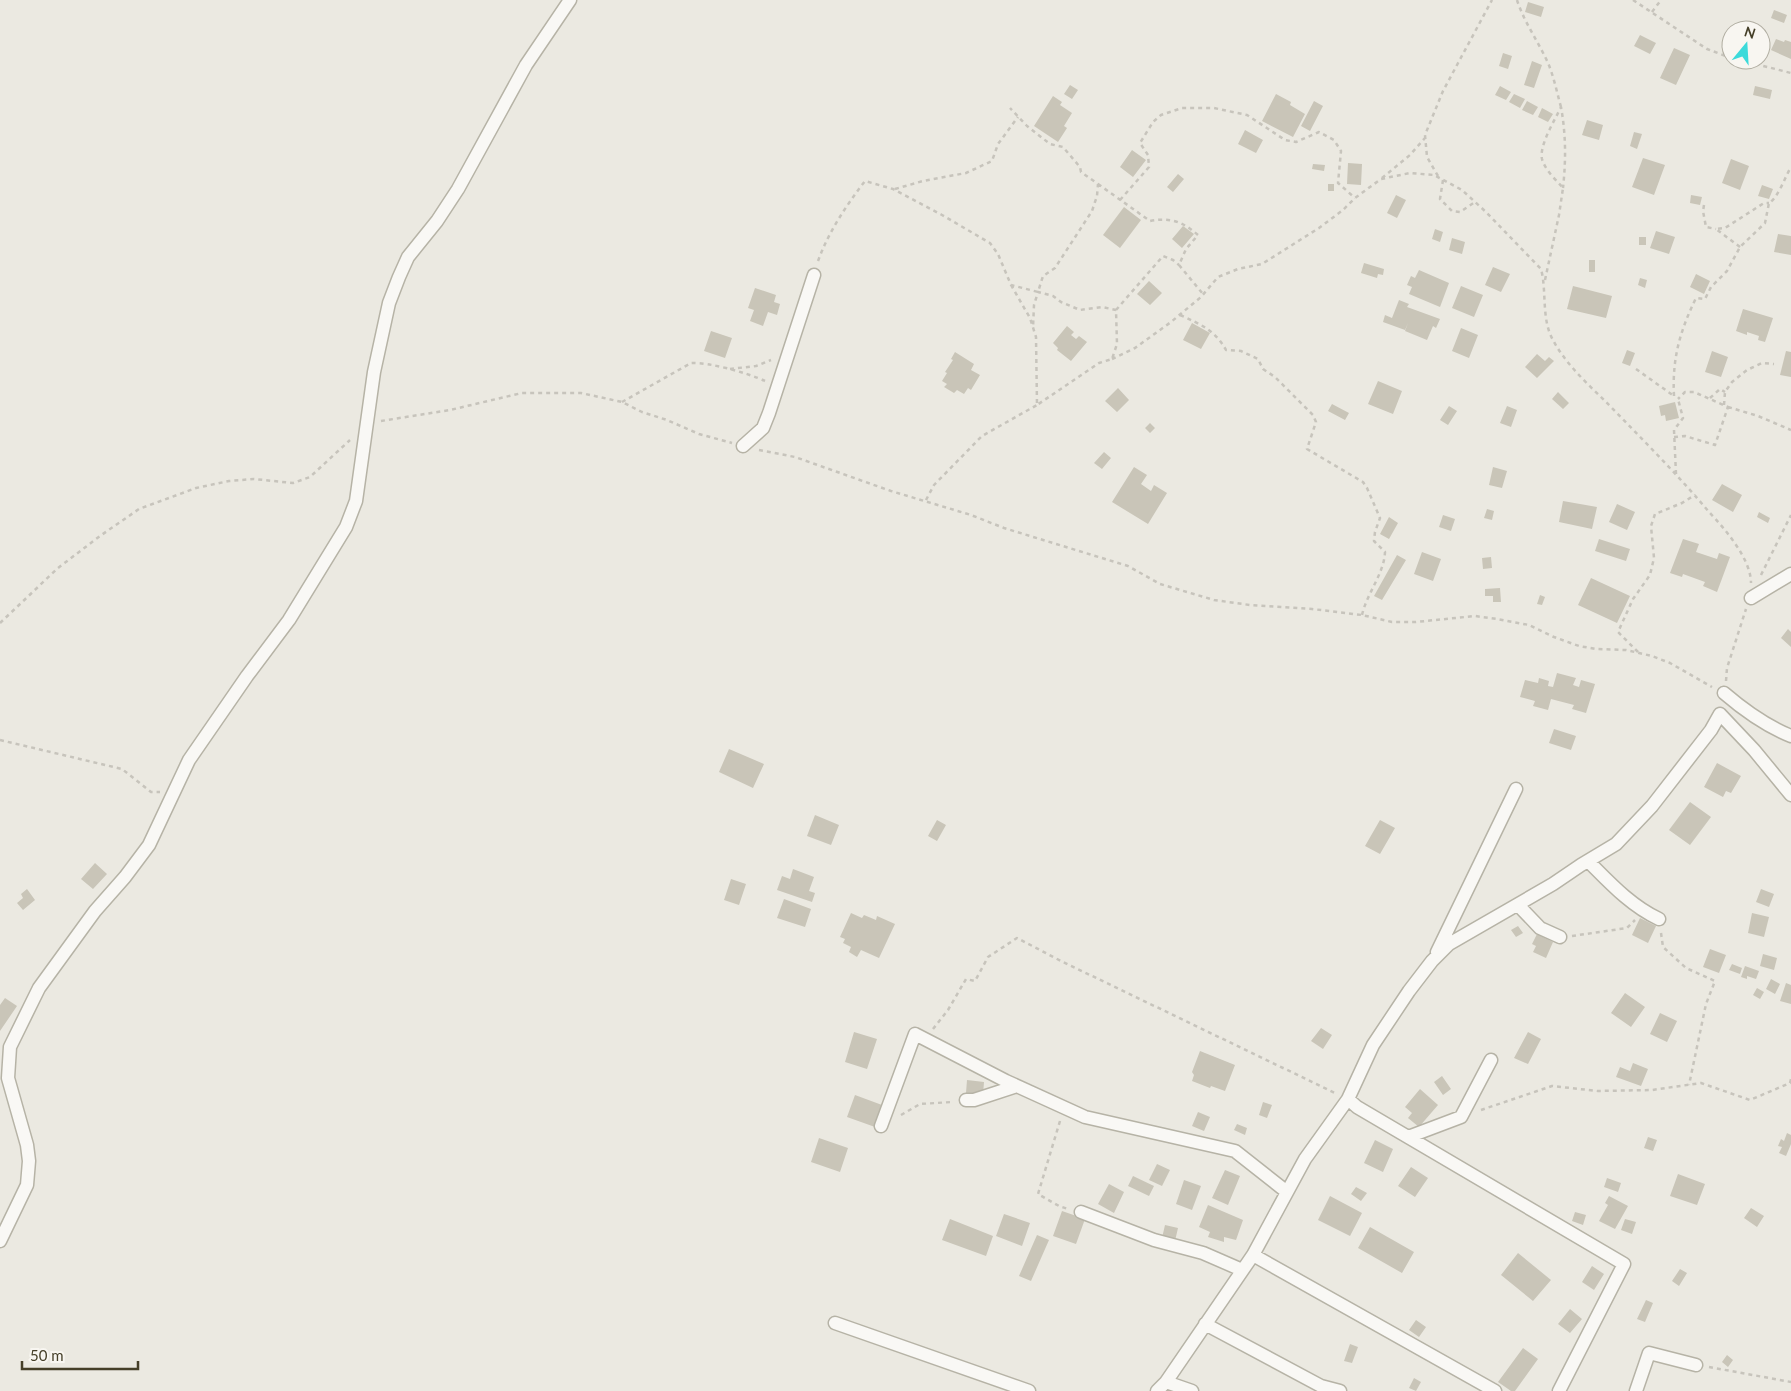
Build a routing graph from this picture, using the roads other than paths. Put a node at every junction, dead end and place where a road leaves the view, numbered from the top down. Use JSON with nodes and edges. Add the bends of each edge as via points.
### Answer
{"nodes":[{"id":1,"x":570,"y":0,"type":"edge"},
{"id":2,"x":814,"y":275,"type":"road end"},
{"id":3,"x":743,"y":446,"type":"road end"},
{"id":4,"x":1791,"y":574,"type":"edge"},
{"id":5,"x":1751,"y":598,"type":"road end"},
{"id":6,"x":1724,"y":693,"type":"road end"},
{"id":7,"x":1791,"y":736,"type":"edge"},
{"id":8,"x":1516,"y":790,"type":"dead end"},
{"id":9,"x":1791,"y":795,"type":"edge"},
{"id":10,"x":1588,"y":861,"type":"junction"},
{"id":11,"x":1518,"y":905,"type":"junction"},
{"id":12,"x":1659,"y":919,"type":"road end"},
{"id":13,"x":1560,"y":937,"type":"road end"},
{"id":14,"x":1432,"y":961,"type":"junction"},
{"id":15,"x":1491,"y":1060,"type":"dead end"},
{"id":16,"x":1016,"y":1086,"type":"junction"},
{"id":17,"x":1348,"y":1099,"type":"junction"},
{"id":18,"x":966,"y":1100,"type":"road end"},
{"id":19,"x":881,"y":1126,"type":"road end"},
{"id":20,"x":1408,"y":1137,"type":"junction"},
{"id":21,"x":1287,"y":1192,"type":"junction"},
{"id":22,"x":1081,"y":1212,"type":"road end"},
{"id":23,"x":0,"y":1241,"type":"edge"},
{"id":24,"x":1253,"y":1255,"type":"junction"},
{"id":25,"x":1242,"y":1270,"type":"junction"},
{"id":26,"x":835,"y":1323,"type":"dead end"},
{"id":27,"x":1205,"y":1324,"type":"junction"},
{"id":28,"x":1696,"y":1365,"type":"road end"},
{"id":29,"x":1166,"y":1382,"type":"junction"},
{"id":30,"x":1029,"y":1391,"type":"edge"},
{"id":31,"x":1157,"y":1391,"type":"edge"},
{"id":32,"x":1192,"y":1391,"type":"edge"},
{"id":33,"x":1340,"y":1391,"type":"edge"},
{"id":34,"x":1493,"y":1391,"type":"edge"},
{"id":35,"x":1559,"y":1391,"type":"edge"},
{"id":36,"x":1636,"y":1391,"type":"edge"}],
"edges":[{"from":1,"to":23,"type":"street","via":[[526,65],[448,205],[405,264],[389,303],[374,372],[356,501],[346,527],[289,620],[189,760],[149,844],[39,988],[10,1047],[8,1078],[29,1161],[27,1185]]},
{"from":2,"to":3,"type":"street","via":[[762,428]]},
{"from":4,"to":5,"type":"street"},
{"from":6,"to":7,"type":"street","via":[[1772,728]]},
{"from":8,"to":14,"type":"street"},
{"from":9,"to":10,"type":"street","via":[[1720,714],[1652,806],[1616,844]]},
{"from":10,"to":11,"type":"street"},
{"from":10,"to":12,"type":"street","via":[[1644,912]]},
{"from":11,"to":13,"type":"street","via":[[1540,928]]},
{"from":11,"to":14,"type":"street","via":[[1449,944]]},
{"from":14,"to":17,"type":"street","via":[[1373,1045]]},
{"from":15,"to":20,"type":"street","via":[[1461,1116]]},
{"from":16,"to":18,"type":"street"},
{"from":16,"to":19,"type":"street","via":[[915,1034]]},
{"from":16,"to":21,"type":"street","via":[[1084,1117],[1235,1151]]},
{"from":17,"to":20,"type":"street"},
{"from":17,"to":21,"type":"street","via":[[1305,1159]]},
{"from":20,"to":35,"type":"street","via":[[1624,1264]]},
{"from":21,"to":24,"type":"street"},
{"from":22,"to":25,"type":"street","via":[[1154,1240],[1203,1253]]},
{"from":24,"to":25,"type":"street"},
{"from":24,"to":34,"type":"street"},
{"from":25,"to":27,"type":"street"},
{"from":26,"to":30,"type":"street"},
{"from":27,"to":29,"type":"street"},
{"from":27,"to":33,"type":"street","via":[[1321,1386]]},
{"from":28,"to":36,"type":"street","via":[[1649,1352]]},
{"from":29,"to":31,"type":"street"},
{"from":29,"to":32,"type":"street"}]}
